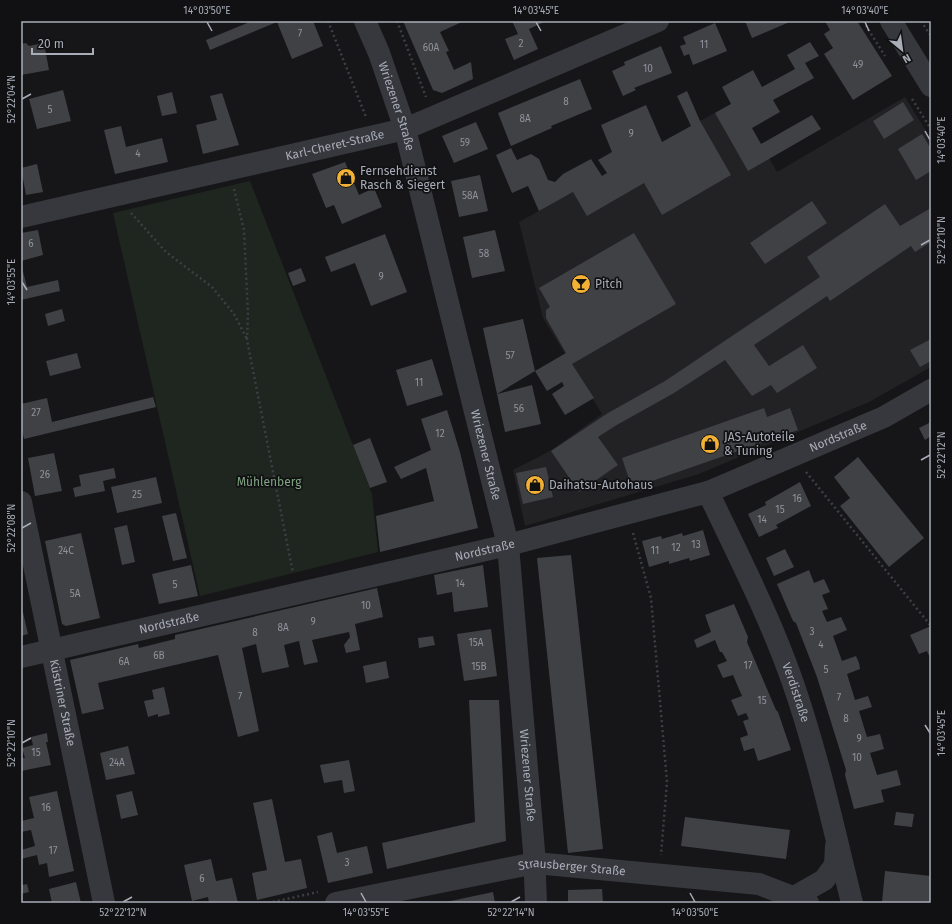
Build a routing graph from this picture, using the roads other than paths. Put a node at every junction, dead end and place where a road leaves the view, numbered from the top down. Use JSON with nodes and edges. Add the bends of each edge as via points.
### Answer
{"nodes":[{"id":1,"x":365,"y":21,"type":"edge"},
{"id":2,"x":658,"y":21,"type":"edge"},
{"id":3,"x":891,"y":21,"type":"edge"},
{"id":4,"x":931,"y":86,"type":"edge"},
{"id":5,"x":404,"y":129,"type":"junction"},
{"id":6,"x":21,"y":217,"type":"edge"},
{"id":7,"x":931,"y":390,"type":"edge"},
{"id":8,"x":708,"y":492,"type":"junction"},
{"id":9,"x":21,"y":502,"type":"edge"},
{"id":10,"x":508,"y":545,"type":"junction"},
{"id":11,"x":51,"y":651,"type":"junction"},
{"id":12,"x":21,"y":657,"type":"edge"},
{"id":13,"x":836,"y":841,"type":"junction"},
{"id":14,"x":535,"y":863,"type":"junction"},
{"id":15,"x":801,"y":900,"type":"edge"},
{"id":16,"x":104,"y":903,"type":"edge"},
{"id":17,"x":336,"y":903,"type":"edge"},
{"id":18,"x":536,"y":903,"type":"edge"},
{"id":19,"x":852,"y":903,"type":"edge"}],
"edges":[{"from":1,"to":5,"type":"street","name":"Wriezener Straße","via":[[379,53]]},
{"from":2,"to":5,"type":"street","name":"Karl-Cheret-Straße"},
{"from":3,"to":4,"type":"street"},
{"from":5,"to":6,"type":"street","name":"Karl-Cheret-Straße"},
{"from":5,"to":10,"type":"street","name":"Wriezener Straße"},
{"from":7,"to":8,"type":"street","name":"Nordstraße","via":[[884,417]]},
{"from":8,"to":10,"type":"street","name":"Nordstraße"},
{"from":8,"to":13,"type":"street","name":"Verdistraße","via":[[764,607],[793,684],[816,759]]},
{"from":9,"to":11,"type":"street","name":"Küstriner Straße"},
{"from":10,"to":11,"type":"street","name":"Nordstraße"},
{"from":10,"to":14,"type":"street","name":"Wriezener Straße"},
{"from":11,"to":12,"type":"street","name":"Nordstraße"},
{"from":11,"to":16,"type":"street","name":"Küstriner Straße"},
{"from":13,"to":15,"type":"street","via":[[835,865],[824,880]]},
{"from":13,"to":19,"type":"street","name":"Verdistraße"},
{"from":14,"to":15,"type":"street","name":"Strausberger Straße","via":[[759,884]]},
{"from":14,"to":17,"type":"street","name":"Strausberger Straße"},
{"from":14,"to":18,"type":"street","name":"Wriezener Straße"}]}
